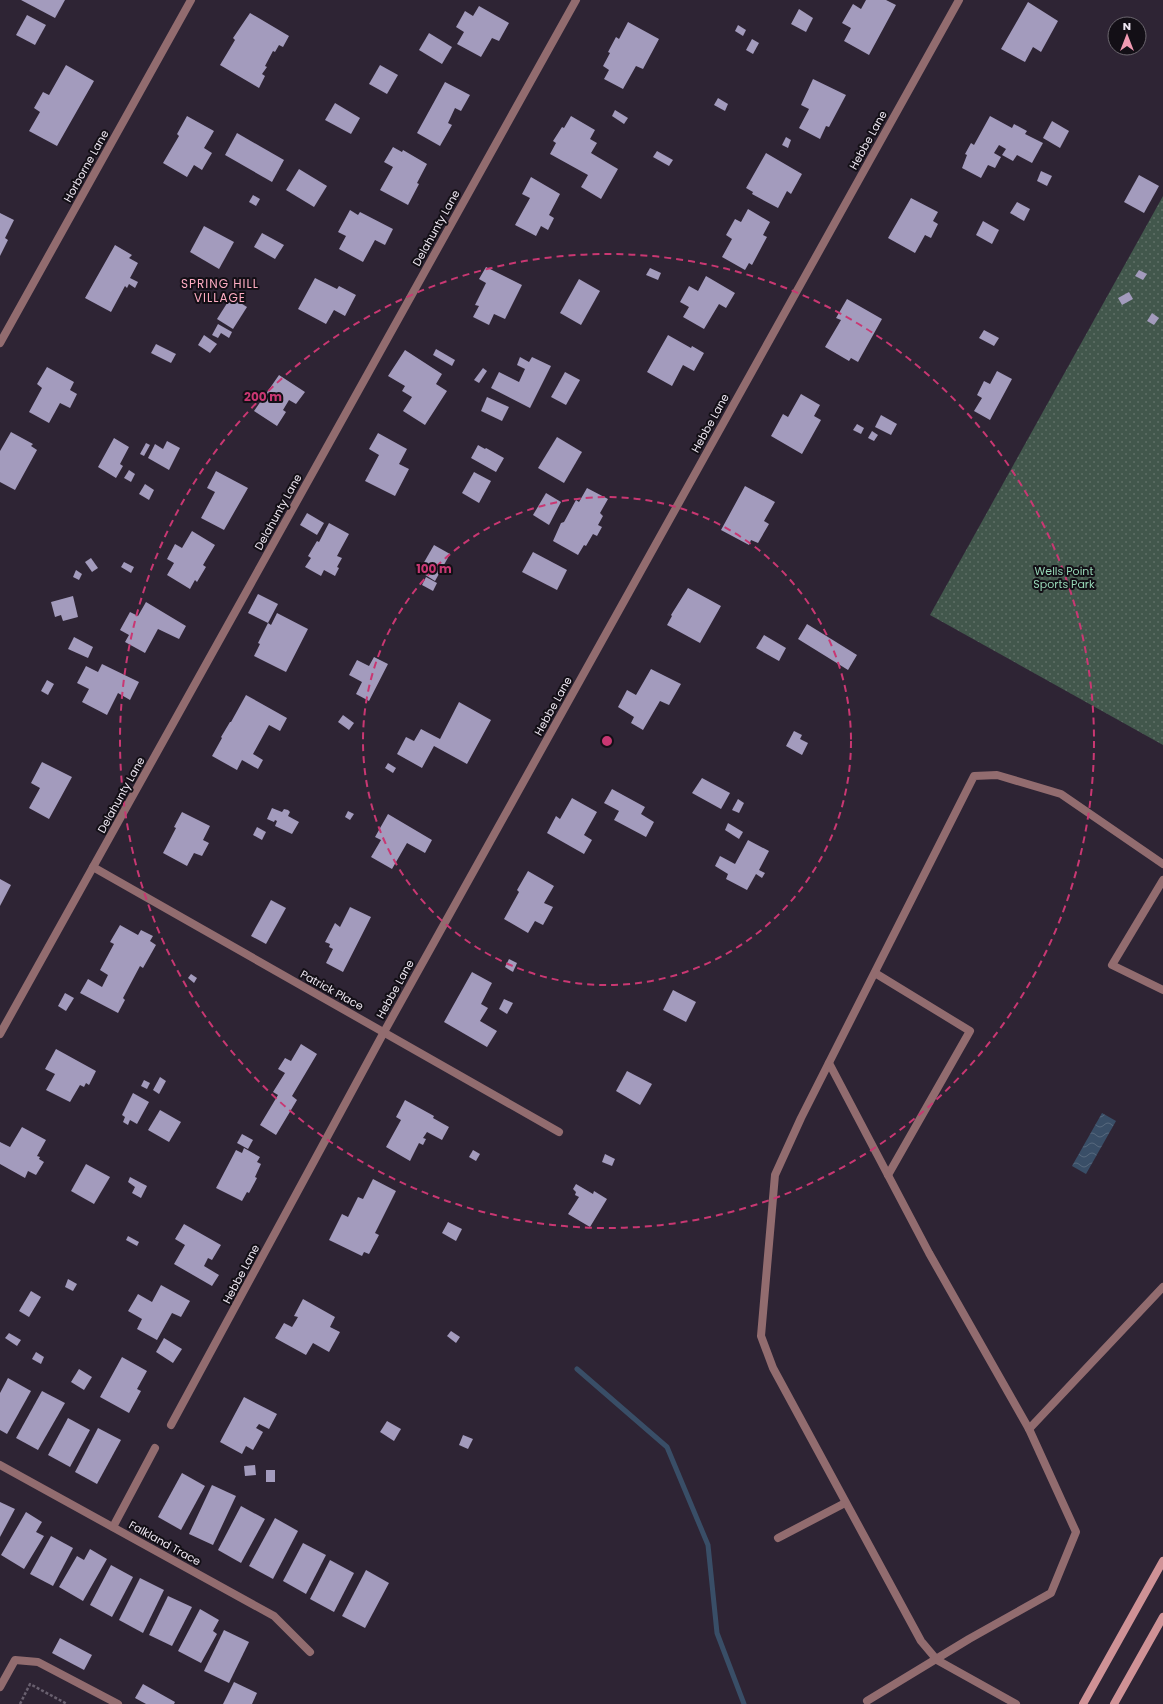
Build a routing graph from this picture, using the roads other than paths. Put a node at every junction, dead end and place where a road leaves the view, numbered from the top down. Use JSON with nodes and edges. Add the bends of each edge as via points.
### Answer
{"nodes":[{"id":1,"x":191,"y":0,"type":"edge"},
{"id":2,"x":576,"y":0,"type":"edge"},
{"id":3,"x":959,"y":0,"type":"edge"},
{"id":4,"x":0,"y":343,"type":"edge"},
{"id":5,"x":1163,"y":864,"type":"edge"},
{"id":6,"x":93,"y":867,"type":"junction"},
{"id":7,"x":1163,"y":880,"type":"edge"},
{"id":8,"x":875,"y":973,"type":"junction"},
{"id":9,"x":1163,"y":990,"type":"edge"},
{"id":10,"x":384,"y":1032,"type":"junction"},
{"id":11,"x":0,"y":1034,"type":"edge"},
{"id":12,"x":829,"y":1063,"type":"junction"},
{"id":13,"x":559,"y":1132,"type":"dead end"},
{"id":14,"x":888,"y":1175,"type":"junction"},
{"id":15,"x":1163,"y":1287,"type":"edge"},
{"id":16,"x":171,"y":1425,"type":"dead end"},
{"id":17,"x":1029,"y":1430,"type":"junction"},
{"id":18,"x":155,"y":1448,"type":"dead end"},
{"id":19,"x":0,"y":1465,"type":"edge"},
{"id":20,"x":845,"y":1504,"type":"junction"},
{"id":21,"x":114,"y":1527,"type":"junction"},
{"id":22,"x":778,"y":1538,"type":"dead end"},
{"id":23,"x":1163,"y":1562,"type":"edge"},
{"id":24,"x":1163,"y":1617,"type":"edge"},
{"id":25,"x":310,"y":1652,"type":"dead end"},
{"id":26,"x":937,"y":1660,"type":"junction"},
{"id":27,"x":0,"y":1687,"type":"edge"},
{"id":28,"x":867,"y":1700,"type":"dead end"},
{"id":29,"x":118,"y":1704,"type":"edge"},
{"id":30,"x":1016,"y":1704,"type":"edge"},
{"id":31,"x":1083,"y":1704,"type":"edge"},
{"id":32,"x":1114,"y":1704,"type":"edge"}],
"edges":[{"from":1,"to":4,"type":"street","name":"Horborne Lane"},
{"from":2,"to":6,"type":"street","name":"Delahunty Lane"},
{"from":3,"to":10,"type":"street","name":"Hebbe Lane"},
{"from":5,"to":8,"type":"street","via":[[1061,794],[998,774],[974,776]]},
{"from":6,"to":10,"type":"street","name":"Patrick Place"},
{"from":6,"to":11,"type":"street","name":"Delahunty Lane"},
{"from":7,"to":9,"type":"street","via":[[1112,965]]},
{"from":8,"to":12,"type":"street"},
{"from":8,"to":14,"type":"street","via":[[970,1031]]},
{"from":10,"to":13,"type":"street","name":"Patrick Place"},
{"from":10,"to":16,"type":"street","name":"Hebbe Lane"},
{"from":12,"to":14,"type":"street"},
{"from":12,"to":20,"type":"street","via":[[775,1175],[762,1336],[773,1368]]},
{"from":14,"to":17,"type":"street"},
{"from":15,"to":17,"type":"street"},
{"from":17,"to":26,"type":"street","via":[[1076,1532],[1051,1593]]},
{"from":18,"to":21,"type":"street"},
{"from":19,"to":21,"type":"street","name":"Falkland Trace"},
{"from":20,"to":22,"type":"street"},
{"from":20,"to":26,"type":"street","via":[[920,1641]]},
{"from":21,"to":25,"type":"street","name":"Falkland Trace","via":[[274,1616]]},
{"from":23,"to":31,"type":"main road"},
{"from":24,"to":32,"type":"main road"},
{"from":26,"to":28,"type":"street"},
{"from":26,"to":30,"type":"street"},
{"from":27,"to":29,"type":"street","via":[[14,1660],[38,1662]]}]}
